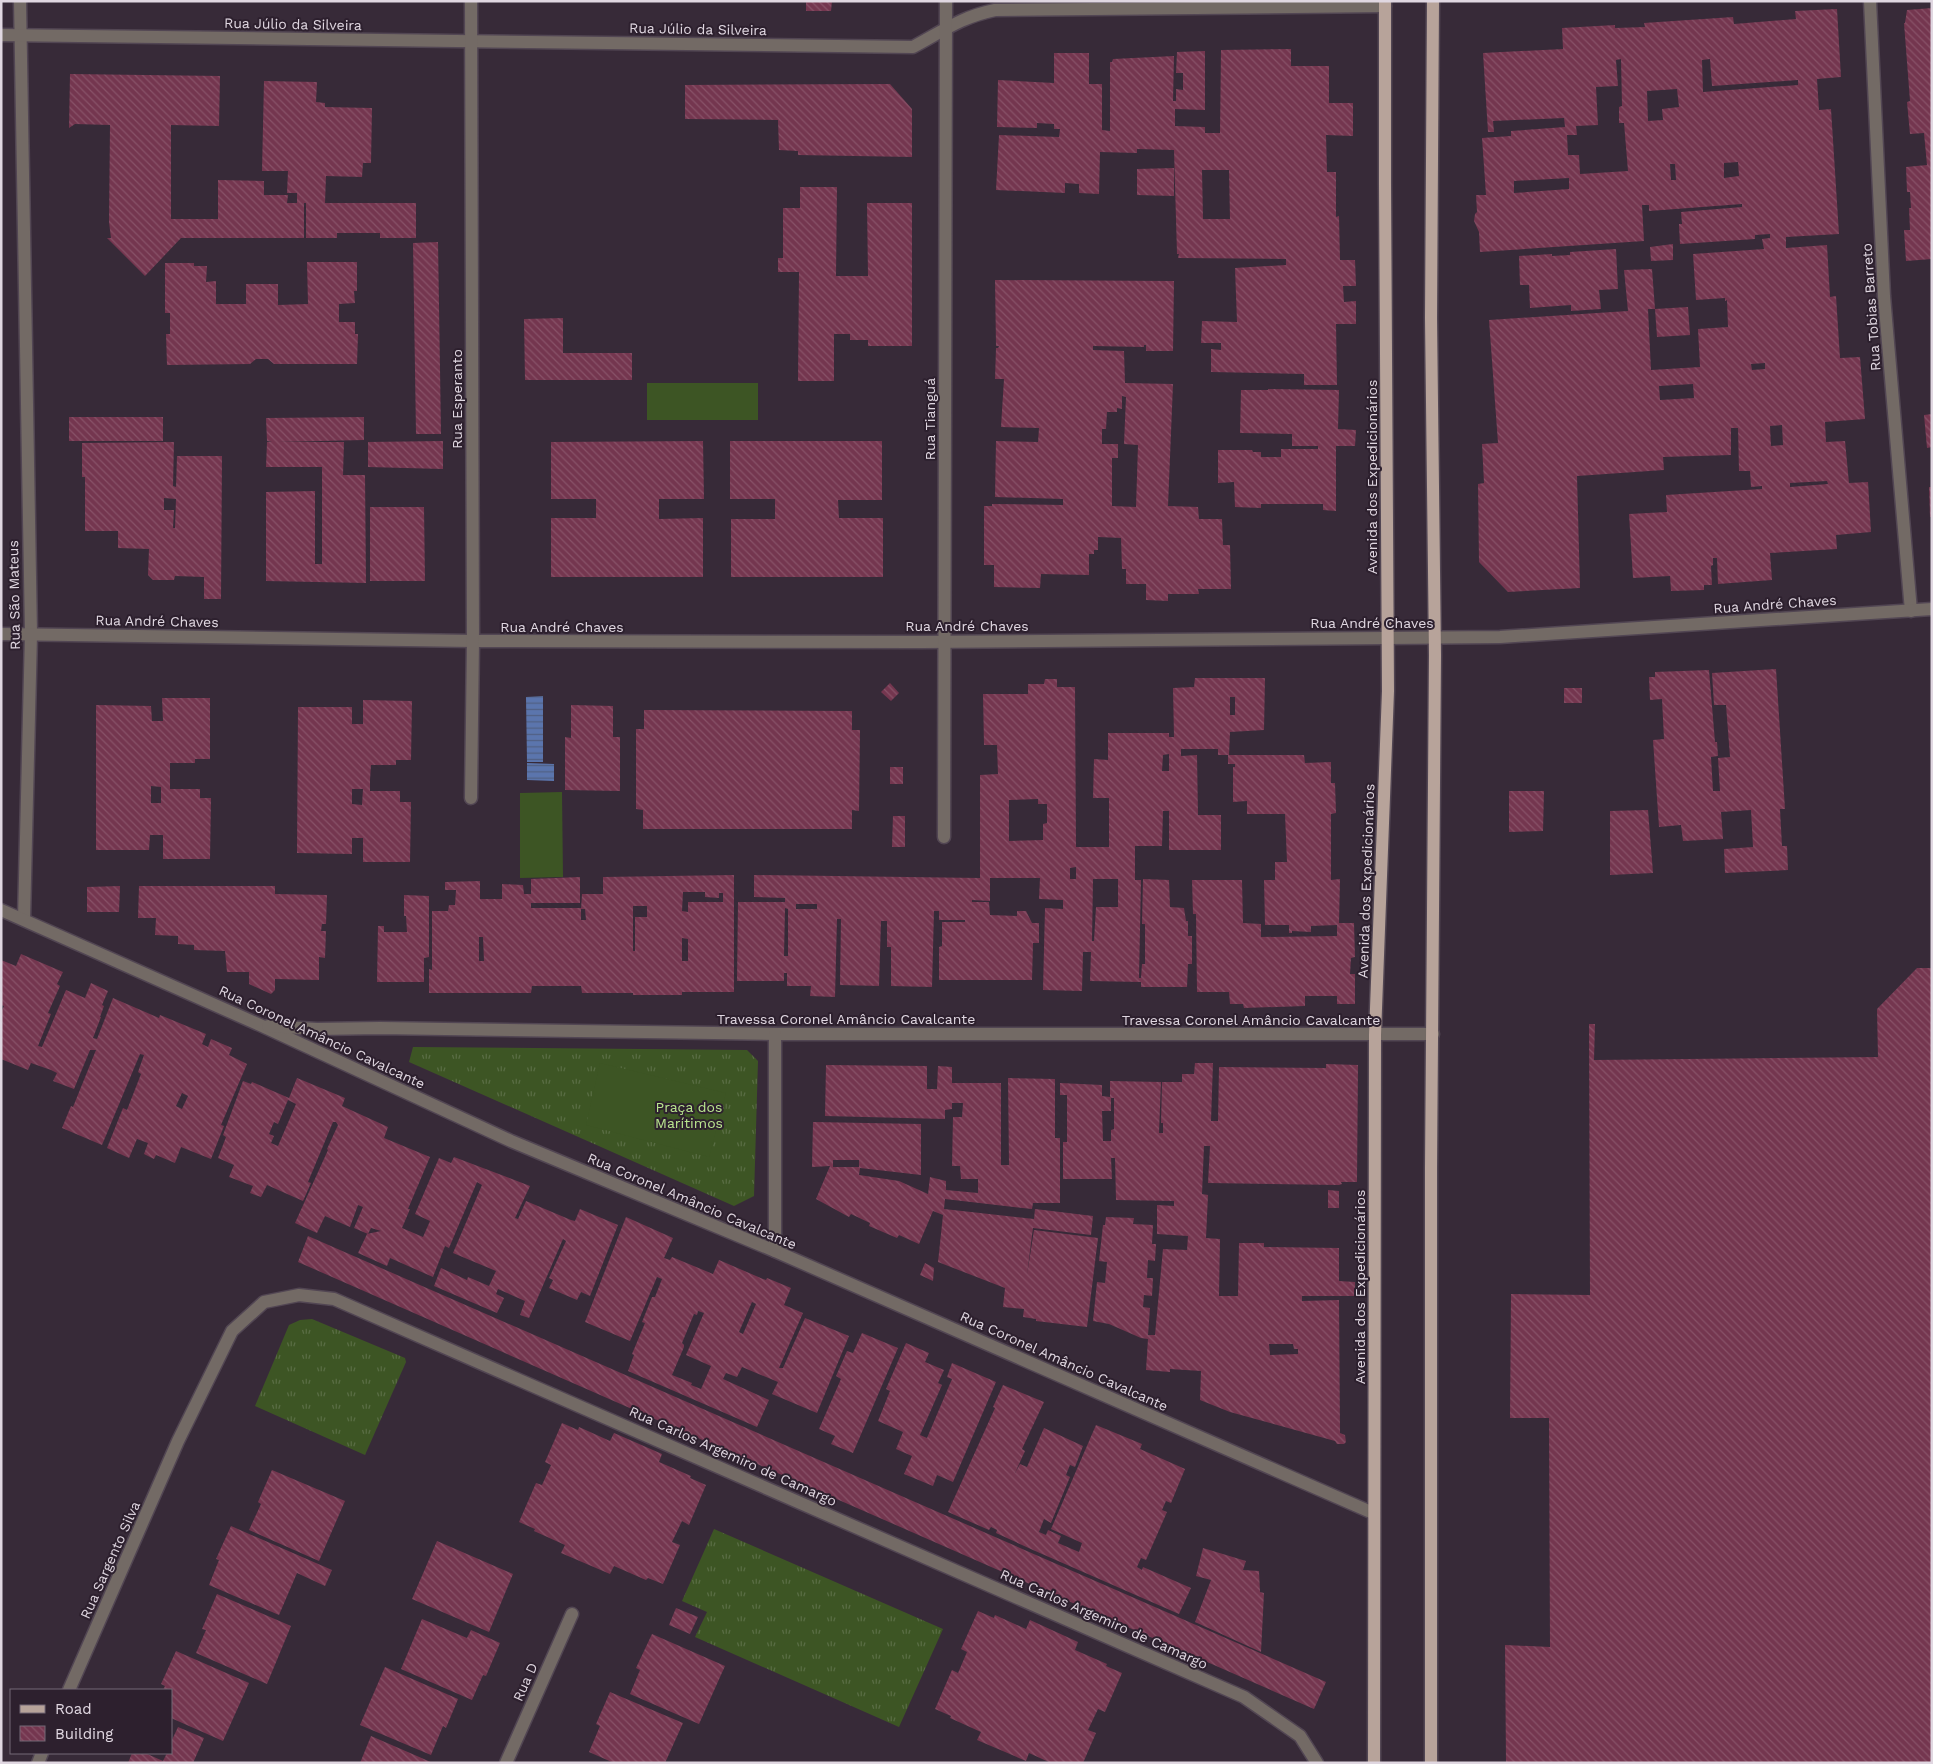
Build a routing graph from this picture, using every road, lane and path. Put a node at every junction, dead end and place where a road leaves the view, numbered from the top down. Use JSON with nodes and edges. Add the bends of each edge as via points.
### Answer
{"nodes":[{"id":1,"x":20,"y":1,"type":"edge"},
{"id":2,"x":471,"y":1,"type":"edge"},
{"id":3,"x":946,"y":1,"type":"edge"},
{"id":4,"x":1870,"y":1,"type":"edge"},
{"id":5,"x":1437,"y":2,"type":"edge"},
{"id":6,"x":1385,"y":4,"type":"edge"},
{"id":7,"x":946,"y":27,"type":"junction"},
{"id":8,"x":1,"y":35,"type":"edge"},
{"id":9,"x":19,"y":35,"type":"junction"},
{"id":10,"x":471,"y":41,"type":"junction"},
{"id":11,"x":1932,"y":609,"type":"edge"},
{"id":12,"x":1911,"y":611,"type":"junction"},
{"id":13,"x":1,"y":634,"type":"edge"},
{"id":14,"x":31,"y":634,"type":"junction"},
{"id":15,"x":1434,"y":637,"type":"junction"},
{"id":16,"x":1387,"y":638,"type":"junction"},
{"id":17,"x":473,"y":642,"type":"junction"},
{"id":18,"x":945,"y":642,"type":"junction"},
{"id":19,"x":471,"y":798,"type":"dead end"},
{"id":20,"x":944,"y":837,"type":"dead end"},
{"id":21,"x":1,"y":910,"type":"edge"},
{"id":22,"x":24,"y":919,"type":"junction"},
{"id":23,"x":260,"y":1025,"type":"junction"},
{"id":24,"x":775,"y":1034,"type":"junction"},
{"id":25,"x":1433,"y":1034,"type":"junction"},
{"id":26,"x":1375,"y":1035,"type":"junction"},
{"id":27,"x":775,"y":1252,"type":"junction"},
{"id":28,"x":178,"y":1441,"type":"joint"},
{"id":29,"x":1373,"y":1513,"type":"junction"},
{"id":30,"x":572,"y":1614,"type":"dead end"},
{"id":31,"x":70,"y":1689,"type":"edge"},
{"id":32,"x":506,"y":1763,"type":"edge"},
{"id":33,"x":1317,"y":1763,"type":"edge"},
{"id":34,"x":1374,"y":1763,"type":"edge"},
{"id":35,"x":1431,"y":1763,"type":"edge"}],
"edges":[{"from":1,"to":9,"type":"street","name":"Rua São Mateus"},
{"from":2,"to":10,"type":"street","name":"Rua Esperanto"},
{"from":3,"to":7,"type":"street","name":"Rua Tianguá"},
{"from":4,"to":12,"type":"street","name":"Rua Tobias Barreto","via":[[1884,296]]},
{"from":5,"to":15,"type":"main road","via":[[1431,318]]},
{"from":6,"to":7,"type":"street","name":"Rua Júlio da Silveira","via":[[995,10],[974,14]]},
{"from":6,"to":16,"type":"main road","name":"Avenida dos Expedicionários"},
{"from":7,"to":10,"type":"street","name":"Rua Júlio da Silveira","via":[[914,47]]},
{"from":7,"to":18,"type":"street","name":"Rua Tianguá"},
{"from":8,"to":9,"type":"street","name":"Rua Júlio da Silveira"},
{"from":9,"to":10,"type":"street","name":"Rua Júlio da Silveira"},
{"from":9,"to":14,"type":"street","name":"Rua São Mateus"},
{"from":10,"to":17,"type":"street","name":"Rua Esperanto"},
{"from":11,"to":12,"type":"street","name":"Rua André Chaves"},
{"from":12,"to":15,"type":"street","name":"Rua André Chaves","via":[[1500,637]]},
{"from":13,"to":14,"type":"street","name":"Rua André Chaves"},
{"from":14,"to":17,"type":"street","name":"Rua André Chaves"},
{"from":14,"to":22,"type":"street","name":"Rua São Mateus"},
{"from":15,"to":16,"type":"street","name":"Rua André Chaves"},
{"from":15,"to":25,"type":"main road"},
{"from":16,"to":18,"type":"street","name":"Rua André Chaves"},
{"from":16,"to":26,"type":"main road","name":"Avenida dos Expedicionários","via":[[1388,691]]},
{"from":17,"to":18,"type":"street","name":"Rua André Chaves"},
{"from":17,"to":19,"type":"street","name":"Rua Esperanto"},
{"from":18,"to":20,"type":"street","name":"Rua Tianguá"},
{"from":21,"to":22,"type":"street","name":"Rua Coronel Amâncio Cavalcante"},
{"from":22,"to":23,"type":"street","name":"Rua Coronel Amâncio Cavalcante"},
{"from":23,"to":24,"type":"street","name":"Travessa Coronel Amâncio Cavalcante","via":[[317,1029]]},
{"from":23,"to":27,"type":"street","name":"Rua Coronel Amâncio Cavalcante","via":[[510,1140]]},
{"from":24,"to":26,"type":"street","name":"Travessa Coronel Amâncio Cavalcante"},
{"from":24,"to":27,"type":"street"},
{"from":25,"to":26,"type":"street","name":"Travessa Coronel Amâncio Cavalcante"},
{"from":25,"to":35,"type":"main road"},
{"from":26,"to":29,"type":"main road","name":"Avenida dos Expedicionários"},
{"from":27,"to":29,"type":"street","name":"Rua Coronel Amâncio Cavalcante"},
{"from":28,"to":31,"type":"street","name":"Rua Sargento Silva"},
{"from":28,"to":33,"type":"street","name":"Rua Carlos Argemiro de Camargo","via":[[232,1331],[264,1302],[298,1295],[334,1299],[1244,1697],[1300,1736]]},
{"from":29,"to":34,"type":"main road","name":"Avenida dos Expedicionários"},
{"from":30,"to":32,"type":"street","name":"Rua D"}]}
